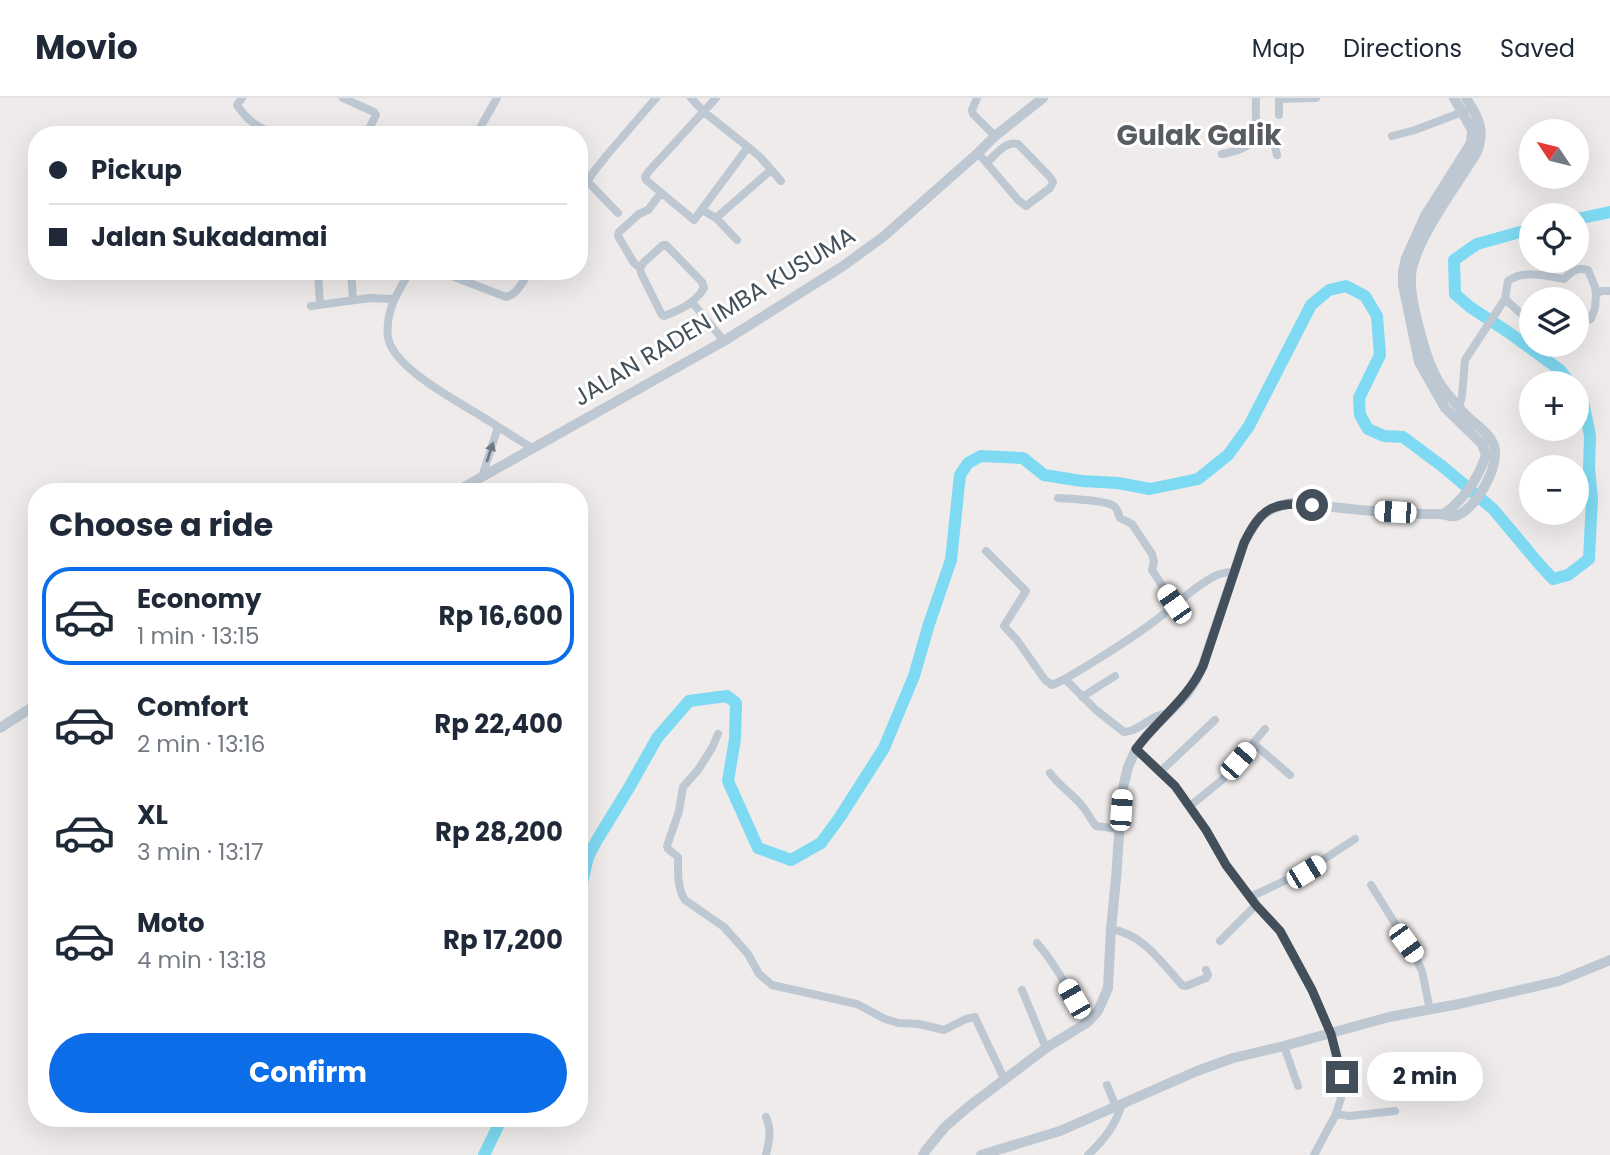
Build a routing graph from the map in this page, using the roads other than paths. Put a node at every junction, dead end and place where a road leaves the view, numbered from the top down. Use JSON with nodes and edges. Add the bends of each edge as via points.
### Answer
{"nodes":[{"id":1,"x":242,"y":98,"type":"edge"},
{"id":2,"x":343,"y":98,"type":"edge"},
{"id":3,"x":497,"y":98,"type":"edge"},
{"id":4,"x":656,"y":98,"type":"edge"},
{"id":5,"x":691,"y":98,"type":"edge"},
{"id":6,"x":716,"y":98,"type":"edge"},
{"id":7,"x":977,"y":98,"type":"edge"},
{"id":8,"x":1043,"y":98,"type":"edge"},
{"id":9,"x":1256,"y":98,"type":"edge"},
{"id":10,"x":1316,"y":98,"type":"edge"},
{"id":11,"x":1454,"y":98,"type":"edge"},
{"id":12,"x":1279,"y":99,"type":"edge"},
{"id":13,"x":1467,"y":106,"type":"edge"},
{"id":14,"x":704,"y":112,"type":"junction"},
{"id":15,"x":1279,"y":115,"type":"dead end"},
{"id":16,"x":257,"y":126,"type":"edge"},
{"id":17,"x":370,"y":126,"type":"edge"},
{"id":18,"x":481,"y":126,"type":"edge"},
{"id":19,"x":1256,"y":130,"type":"junction"},
{"id":20,"x":1392,"y":135,"type":"dead end"},
{"id":21,"x":995,"y":136,"type":"junction"},
{"id":22,"x":748,"y":147,"type":"junction"},
{"id":23,"x":978,"y":153,"type":"junction"},
{"id":24,"x":1223,"y":154,"type":"dead end"},
{"id":25,"x":1277,"y":155,"type":"dead end"},
{"id":26,"x":987,"y":163,"type":"junction"},
{"id":27,"x":771,"y":170,"type":"junction"},
{"id":28,"x":781,"y":181,"type":"dead end"},
{"id":29,"x":588,"y":182,"type":"joint"},
{"id":30,"x":661,"y":193,"type":"junction"},
{"id":31,"x":702,"y":210,"type":"junction"},
{"id":32,"x":618,"y":213,"type":"dead end"},
{"id":33,"x":716,"y":218,"type":"junction"},
{"id":34,"x":737,"y":240,"type":"dead end"},
{"id":35,"x":640,"y":268,"type":"junction"},
{"id":36,"x":317,"y":280,"type":"edge"},
{"id":37,"x":352,"y":280,"type":"edge"},
{"id":38,"x":405,"y":280,"type":"edge"},
{"id":39,"x":467,"y":280,"type":"edge"},
{"id":40,"x":524,"y":280,"type":"edge"},
{"id":41,"x":1610,"y":291,"type":"edge"},
{"id":42,"x":1595,"y":295,"type":"junction"},
{"id":43,"x":393,"y":299,"type":"junction"},
{"id":44,"x":1505,"y":299,"type":"junction"},
{"id":45,"x":353,"y":300,"type":"junction"},
{"id":46,"x":692,"y":302,"type":"junction"},
{"id":47,"x":1519,"y":312,"type":"edge"},
{"id":48,"x":1589,"y":320,"type":"edge"},
{"id":49,"x":724,"y":341,"type":"junction"},
{"id":50,"x":1459,"y":407,"type":"junction"},
{"id":51,"x":498,"y":427,"type":"junction"},
{"id":52,"x":533,"y":448,"type":"junction"},
{"id":53,"x":482,"y":477,"type":"junction"},
{"id":54,"x":1483,"y":478,"type":"junction"},
{"id":55,"x":471,"y":483,"type":"edge"},
{"id":56,"x":1058,"y":498,"type":"dead end"},
{"id":57,"x":986,"y":551,"type":"dead end"},
{"id":58,"x":1233,"y":572,"type":"junction"},
{"id":59,"x":1174,"y":604,"type":"junction"},
{"id":60,"x":1115,"y":676,"type":"dead end"},
{"id":61,"x":1065,"y":679,"type":"junction"},
{"id":62,"x":1082,"y":696,"type":"junction"},
{"id":63,"x":28,"y":710,"type":"edge"},
{"id":64,"x":1168,"y":714,"type":"junction"},
{"id":65,"x":1215,"y":720,"type":"dead end"},
{"id":66,"x":0,"y":728,"type":"edge"},
{"id":67,"x":1265,"y":729,"type":"dead end"},
{"id":68,"x":718,"y":734,"type":"dead end"},
{"id":69,"x":1253,"y":743,"type":"junction"},
{"id":70,"x":1136,"y":749,"type":"junction"},
{"id":71,"x":1161,"y":771,"type":"junction"},
{"id":72,"x":1050,"y":773,"type":"dead end"},
{"id":73,"x":1290,"y":775,"type":"dead end"},
{"id":74,"x":1190,"y":806,"type":"junction"},
{"id":75,"x":1120,"y":829,"type":"junction"},
{"id":76,"x":1355,"y":839,"type":"dead end"},
{"id":77,"x":1371,"y":885,"type":"dead end"},
{"id":78,"x":1253,"y":901,"type":"junction"},
{"id":79,"x":1111,"y":929,"type":"junction"},
{"id":80,"x":1220,"y":942,"type":"dead end"},
{"id":81,"x":1037,"y":943,"type":"dead end"},
{"id":82,"x":1610,"y":960,"type":"edge"},
{"id":83,"x":1206,"y":970,"type":"dead end"},
{"id":84,"x":1022,"y":990,"type":"dead end"},
{"id":85,"x":1430,"y":1010,"type":"junction"},
{"id":86,"x":1088,"y":1022,"type":"junction"},
{"id":87,"x":1331,"y":1034,"type":"junction"},
{"id":88,"x":1284,"y":1046,"type":"junction"},
{"id":89,"x":1046,"y":1048,"type":"junction"},
{"id":90,"x":1004,"y":1079,"type":"junction"},
{"id":91,"x":1107,"y":1085,"type":"dead end"},
{"id":92,"x":1298,"y":1086,"type":"dead end"},
{"id":93,"x":1119,"y":1106,"type":"junction"},
{"id":94,"x":1395,"y":1111,"type":"dead end"},
{"id":95,"x":1336,"y":1114,"type":"junction"},
{"id":96,"x":766,"y":1117,"type":"dead end"},
{"id":97,"x":766,"y":1155,"type":"edge"},
{"id":98,"x":923,"y":1155,"type":"edge"},
{"id":99,"x":981,"y":1155,"type":"edge"},
{"id":100,"x":1088,"y":1155,"type":"edge"},
{"id":101,"x":1314,"y":1155,"type":"edge"}],
"edges":[{"from":1,"to":16,"type":"street","via":[[237,106]]},
{"from":2,"to":17,"type":"street","via":[[374,112]]},
{"from":3,"to":18,"type":"street"},
{"from":4,"to":29,"type":"street"},
{"from":5,"to":14,"type":"street"},
{"from":6,"to":14,"type":"street"},
{"from":7,"to":21,"type":"street","via":[[973,114]]},
{"from":8,"to":21,"type":"street","name":"JALAN RADEN IMBA KUSUMA"},
{"from":9,"to":19,"type":"street"},
{"from":10,"to":12,"type":"street"},
{"from":11,"to":13,"type":"street"},
{"from":12,"to":15,"type":"street"},
{"from":13,"to":20,"type":"street","via":[[1415,130]]},
{"from":13,"to":50,"type":"street","via":[[1480,126],[1480,146],[1425,237],[1411,278],[1416,316],[1433,370]]},
{"from":13,"to":54,"type":"street","via":[[1471,143],[1425,216],[1406,258],[1403,285],[1423,370],[1445,408],[1483,447]]},
{"from":14,"to":22,"type":"street"},
{"from":14,"to":30,"type":"street","via":[[645,177]]},
{"from":19,"to":24,"type":"street","via":[[1254,141],[1246,147]]},
{"from":19,"to":25,"type":"street","via":[[1272,135]]},
{"from":21,"to":23,"type":"street","name":"JALAN RADEN IMBA KUSUMA"},
{"from":22,"to":27,"type":"street"},
{"from":22,"to":31,"type":"street"},
{"from":23,"to":26,"type":"street"},
{"from":23,"to":49,"type":"street","name":"JALAN RADEN IMBA KUSUMA","via":[[883,237]]},
{"from":26,"to":26,"type":"street","via":[[1026,206],[1053,182],[1013,142]]},
{"from":27,"to":28,"type":"street"},
{"from":27,"to":33,"type":"street"},
{"from":29,"to":32,"type":"street"},
{"from":30,"to":31,"type":"street","via":[[692,219]]},
{"from":30,"to":35,"type":"street","via":[[648,210],[619,232]]},
{"from":31,"to":33,"type":"street"},
{"from":33,"to":34,"type":"street"},
{"from":35,"to":46,"type":"street","via":[[662,316]]},
{"from":35,"to":46,"type":"street","via":[[658,248],[666,246],[702,282],[704,288]]},
{"from":36,"to":45,"type":"street","via":[[315,306]]},
{"from":37,"to":45,"type":"street"},
{"from":38,"to":43,"type":"street"},
{"from":39,"to":40,"type":"street","via":[[506,297]]},
{"from":41,"to":42,"type":"street"},
{"from":42,"to":44,"type":"street","via":[[1588,270],[1583,269],[1573,270],[1564,279],[1543,274],[1516,276],[1508,281]]},
{"from":42,"to":48,"type":"street","via":[[1594,316]]},
{"from":43,"to":45,"type":"street"},
{"from":43,"to":51,"type":"street","via":[[388,337],[397,355],[426,381]]},
{"from":44,"to":47,"type":"street"},
{"from":44,"to":50,"type":"street","via":[[1465,360]]},
{"from":46,"to":49,"type":"street"},
{"from":49,"to":52,"type":"street","name":"JALAN RADEN IMBA KUSUMA"},
{"from":50,"to":54,"type":"street","via":[[1494,446],[1494,466]]},
{"from":51,"to":52,"type":"street"},
{"from":53,"to":51,"type":"street","one_way":true},
{"from":52,"to":53,"type":"street","name":"JALAN RADEN IMBA KUSUMA"},
{"from":53,"to":55,"type":"street","name":"JALAN RADEN IMBA KUSUMA"},
{"from":54,"to":58,"type":"street","via":[[1456,515],[1291,503],[1275,507],[1252,526]]},
{"from":56,"to":59,"type":"street","via":[[1114,506],[1152,554],[1152,570]]},
{"from":57,"to":61,"type":"street","via":[[1026,591],[1005,628],[1045,680],[1052,685]]},
{"from":58,"to":59,"type":"street","via":[[1208,579]]},
{"from":58,"to":64,"type":"street","via":[[1203,666],[1187,694]]},
{"from":59,"to":61,"type":"street","via":[[1115,649]]},
{"from":60,"to":62,"type":"street"},
{"from":61,"to":62,"type":"street"},
{"from":62,"to":64,"type":"street","via":[[1128,733],[1153,717]]},
{"from":63,"to":66,"type":"street"},
{"from":64,"to":70,"type":"street"},
{"from":65,"to":71,"type":"street"},
{"from":67,"to":69,"type":"street"},
{"from":68,"to":90,"type":"street","via":[[683,787],[667,846],[678,857],[685,900],[724,927],[772,985],[857,1004],[898,1023],[944,1030],[975,1017]]},
{"from":69,"to":73,"type":"street"},
{"from":69,"to":74,"type":"street","via":[[1222,780]]},
{"from":70,"to":71,"type":"street"},
{"from":70,"to":75,"type":"street","via":[[1122,792]]},
{"from":71,"to":74,"type":"street"},
{"from":72,"to":75,"type":"street","via":[[1096,826]]},
{"from":74,"to":78,"type":"street"},
{"from":75,"to":79,"type":"street"},
{"from":76,"to":78,"type":"street"},
{"from":77,"to":85,"type":"street","via":[[1414,954]]},
{"from":78,"to":80,"type":"street"},
{"from":78,"to":87,"type":"street","via":[[1280,931]]},
{"from":79,"to":83,"type":"street","via":[[1150,948],[1184,986],[1206,978]]},
{"from":79,"to":86,"type":"street","via":[[1108,988]]},
{"from":81,"to":86,"type":"street"},
{"from":82,"to":85,"type":"street","via":[[1559,981]]},
{"from":84,"to":89,"type":"street"},
{"from":85,"to":87,"type":"street"},
{"from":86,"to":89,"type":"street"},
{"from":87,"to":88,"type":"street"},
{"from":87,"to":95,"type":"street","via":[[1342,1077]]},
{"from":88,"to":92,"type":"street"},
{"from":88,"to":93,"type":"street","via":[[1197,1071]]},
{"from":89,"to":90,"type":"street"},
{"from":90,"to":98,"type":"street","via":[[945,1127]]},
{"from":91,"to":93,"type":"street"},
{"from":93,"to":99,"type":"street","via":[[1060,1131]]},
{"from":93,"to":100,"type":"street","via":[[1112,1128]]},
{"from":94,"to":95,"type":"street"},
{"from":95,"to":101,"type":"street"},
{"from":96,"to":97,"type":"street","via":[[770,1135]]}]}
